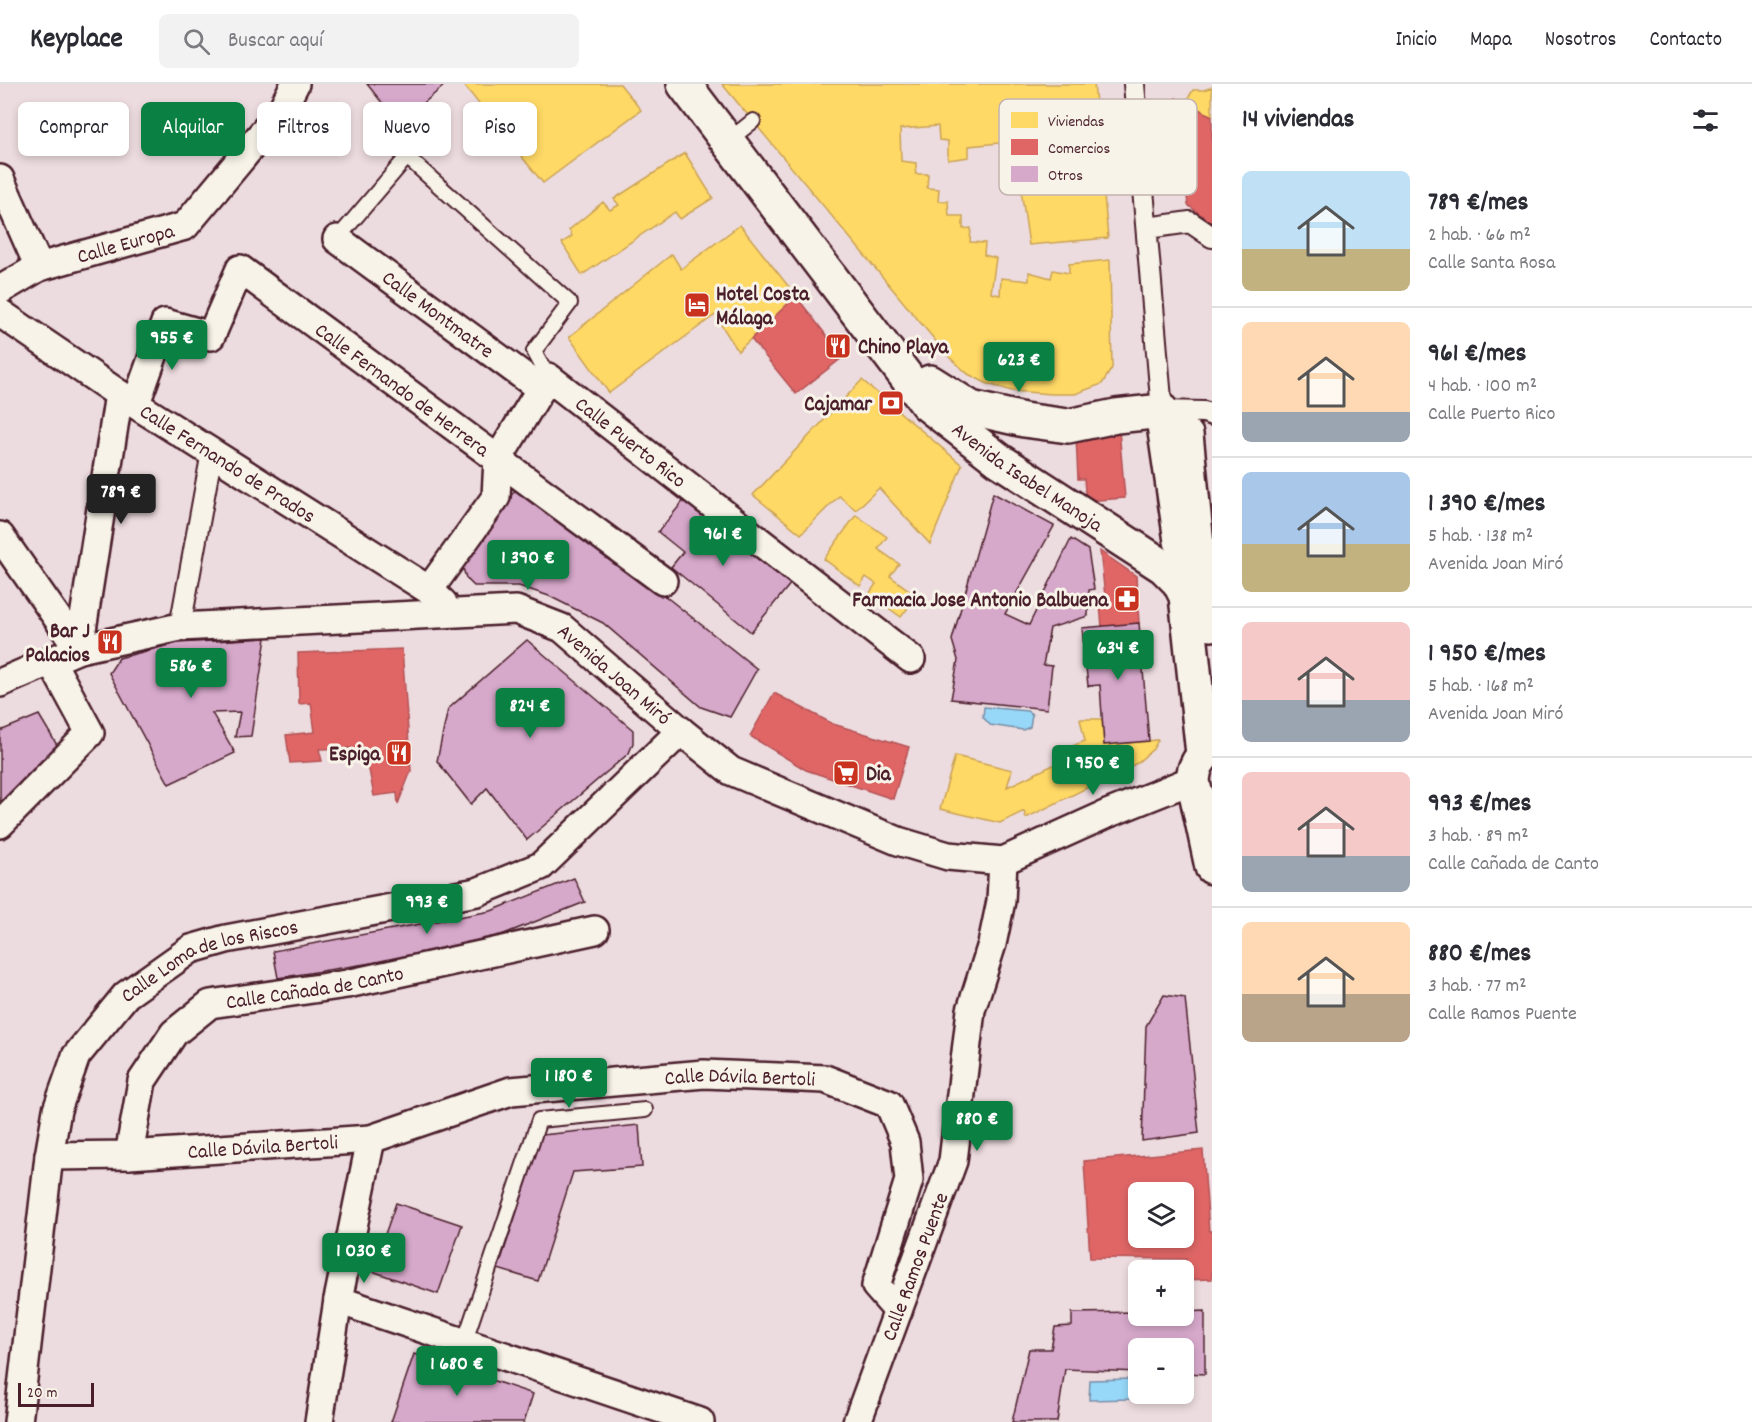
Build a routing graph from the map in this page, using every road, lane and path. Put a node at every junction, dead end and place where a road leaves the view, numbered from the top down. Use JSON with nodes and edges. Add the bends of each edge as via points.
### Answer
{"nodes":[{"id":1,"x":295,"y":84,"type":"edge"},
{"id":2,"x":684,"y":84,"type":"edge"},
{"id":3,"x":1134,"y":84,"type":"edge"},
{"id":4,"x":1135,"y":99,"type":"edge"},
{"id":5,"x":0,"y":179,"type":"edge"},
{"id":6,"x":1144,"y":195,"type":"edge"},
{"id":7,"x":1147,"y":228,"type":"junction"},
{"id":8,"x":1212,"y":237,"type":"edge"},
{"id":9,"x":337,"y":239,"type":"joint"},
{"id":10,"x":39,"y":267,"type":"junction"},
{"id":11,"x":0,"y":290,"type":"edge"},
{"id":12,"x":0,"y":313,"type":"edge"},
{"id":13,"x":881,"y":345,"type":"junction"},
{"id":14,"x":544,"y":383,"type":"junction"},
{"id":15,"x":128,"y":399,"type":"junction"},
{"id":16,"x":1162,"y":411,"type":"junction"},
{"id":17,"x":1212,"y":414,"type":"edge"},
{"id":18,"x":212,"y":452,"type":"junction"},
{"id":19,"x":498,"y":459,"type":"junction"},
{"id":20,"x":0,"y":536,"type":"edge"},
{"id":21,"x":663,"y":581,"type":"dead end"},
{"id":22,"x":1194,"y":586,"type":"junction"},
{"id":23,"x":429,"y":590,"type":"junction"},
{"id":24,"x":455,"y":614,"type":"junction"},
{"id":25,"x":180,"y":627,"type":"junction"},
{"id":26,"x":1212,"y":632,"type":"edge"},
{"id":27,"x":79,"y":649,"type":"junction"},
{"id":28,"x":911,"y":659,"type":"dead end"},
{"id":29,"x":51,"y":661,"type":"junction"},
{"id":30,"x":0,"y":683,"type":"edge"},
{"id":31,"x":681,"y":731,"type":"junction"},
{"id":32,"x":1208,"y":751,"type":"edge"},
{"id":33,"x":1201,"y":798,"type":"edge"},
{"id":34,"x":0,"y":824,"type":"edge"},
{"id":35,"x":1003,"y":861,"type":"junction"},
{"id":36,"x":1212,"y":867,"type":"edge"},
{"id":37,"x":595,"y":930,"type":"dead end"},
{"id":38,"x":645,"y":1110,"type":"dead end"},
{"id":39,"x":371,"y":1139,"type":"junction"},
{"id":40,"x":129,"y":1155,"type":"junction"},
{"id":41,"x":49,"y":1156,"type":"junction"},
{"id":42,"x":338,"y":1300,"type":"junction"},
{"id":43,"x":898,"y":1311,"type":"junction"},
{"id":44,"x":464,"y":1343,"type":"junction"},
{"id":45,"x":18,"y":1422,"type":"edge"},
{"id":46,"x":319,"y":1422,"type":"edge"},
{"id":47,"x":700,"y":1422,"type":"edge"},
{"id":48,"x":857,"y":1422,"type":"edge"}],
"edges":[{"from":1,"to":10,"type":"street","name":"Calle Europa","via":[[280,111],[185,226]]},
{"from":2,"to":13,"type":"main road","name":"Avenida Isabel Manoja","via":[[740,131]]},
{"from":3,"to":4,"type":"street"},
{"from":5,"to":10,"type":"street"},
{"from":6,"to":7,"type":"street"},
{"from":7,"to":8,"type":"street","via":[[1190,222]]},
{"from":7,"to":16,"type":"street"},
{"from":9,"to":14,"type":"street","name":"Calle Montmatre"},
{"from":9,"to":14,"type":"lane","via":[[408,157],[570,303],[534,351]]},
{"from":10,"to":11,"type":"street","name":"Calle Europa"},
{"from":12,"to":15,"type":"street","name":"Calle Fernando de Prados"},
{"from":13,"to":16,"type":"main road","name":"Avenida Isabel Manoja","via":[[971,408],[1068,426]]},
{"from":13,"to":22,"type":"main road","name":"Avenida Isabel Manoja","via":[[927,404],[999,460],[1164,567],[1179,582]]},
{"from":14,"to":19,"type":"street"},
{"from":14,"to":28,"type":"street","name":"Calle Puerto Rico"},
{"from":15,"to":18,"type":"street","name":"Calle Fernando de Prados"},
{"from":15,"to":19,"type":"street","name":"Calle Fernando de Herrera","via":[[165,323],[211,336],[240,269]]},
{"from":15,"to":27,"type":"street"},
{"from":16,"to":17,"type":"street"},
{"from":16,"to":22,"type":"main road","via":[[1181,541]]},
{"from":18,"to":23,"type":"street","name":"Calle Fernando de Prados"},
{"from":18,"to":25,"type":"street"},
{"from":19,"to":21,"type":"street","name":"Calle Fernando de Herrera"},
{"from":19,"to":23,"type":"street","via":[[496,498]]},
{"from":20,"to":27,"type":"street"},
{"from":22,"to":26,"type":"main road"},
{"from":22,"to":32,"type":"main road"},
{"from":23,"to":24,"type":"street","name":"Calle Fernando de Prados"},
{"from":24,"to":25,"type":"street","name":"Avenida Joan Miró"},
{"from":24,"to":31,"type":"street","name":"Avenida Joan Miró","via":[[516,610],[562,628]]},
{"from":25,"to":27,"type":"street","name":"Avenida Joan Miró"},
{"from":27,"to":29,"type":"street","name":"Avenida Joan Miró"},
{"from":29,"to":30,"type":"street","name":"Avenida Joan Miró"},
{"from":29,"to":34,"type":"street","via":[[90,733]]},
{"from":31,"to":35,"type":"street","name":"Avenida Joan Miró","via":[[731,771],[898,841],[948,856]]},
{"from":31,"to":41,"type":"street","name":"Calle Loma de los Riscos","via":[[541,866],[477,892],[190,949],[126,995],[76,1056],[57,1110]]},
{"from":32,"to":33,"type":"main road","via":[[1196,763],[1193,774]]},
{"from":33,"to":35,"type":"street","name":"Avenida Joan Miró","via":[[1182,784]]},
{"from":33,"to":36,"type":"main road"},
{"from":35,"to":43,"type":"street","name":"Calle Ramos Puente","via":[[1002,901],[971,1010],[953,1161]]},
{"from":37,"to":40,"type":"street","name":"Calle Cañada de Canto","via":[[347,984],[210,1004],[174,1033],[142,1081]]},
{"from":38,"to":44,"type":"lane","via":[[539,1120]]},
{"from":39,"to":40,"type":"street","name":"Calle Dávila Bertoli"},
{"from":39,"to":42,"type":"street"},
{"from":39,"to":43,"type":"street","name":"Calle Dávila Bertoli","via":[[512,1091],[704,1074],[825,1079],[889,1104],[905,1142],[909,1180],[876,1286]]},
{"from":40,"to":41,"type":"street","name":"Calle Dávila Bertoli"},
{"from":41,"to":45,"type":"street","name":"Calle Loma de los Riscos"},
{"from":42,"to":44,"type":"street"},
{"from":42,"to":46,"type":"street"},
{"from":43,"to":48,"type":"street","name":"Calle Ramos Puente"},
{"from":44,"to":47,"type":"street"}]}
